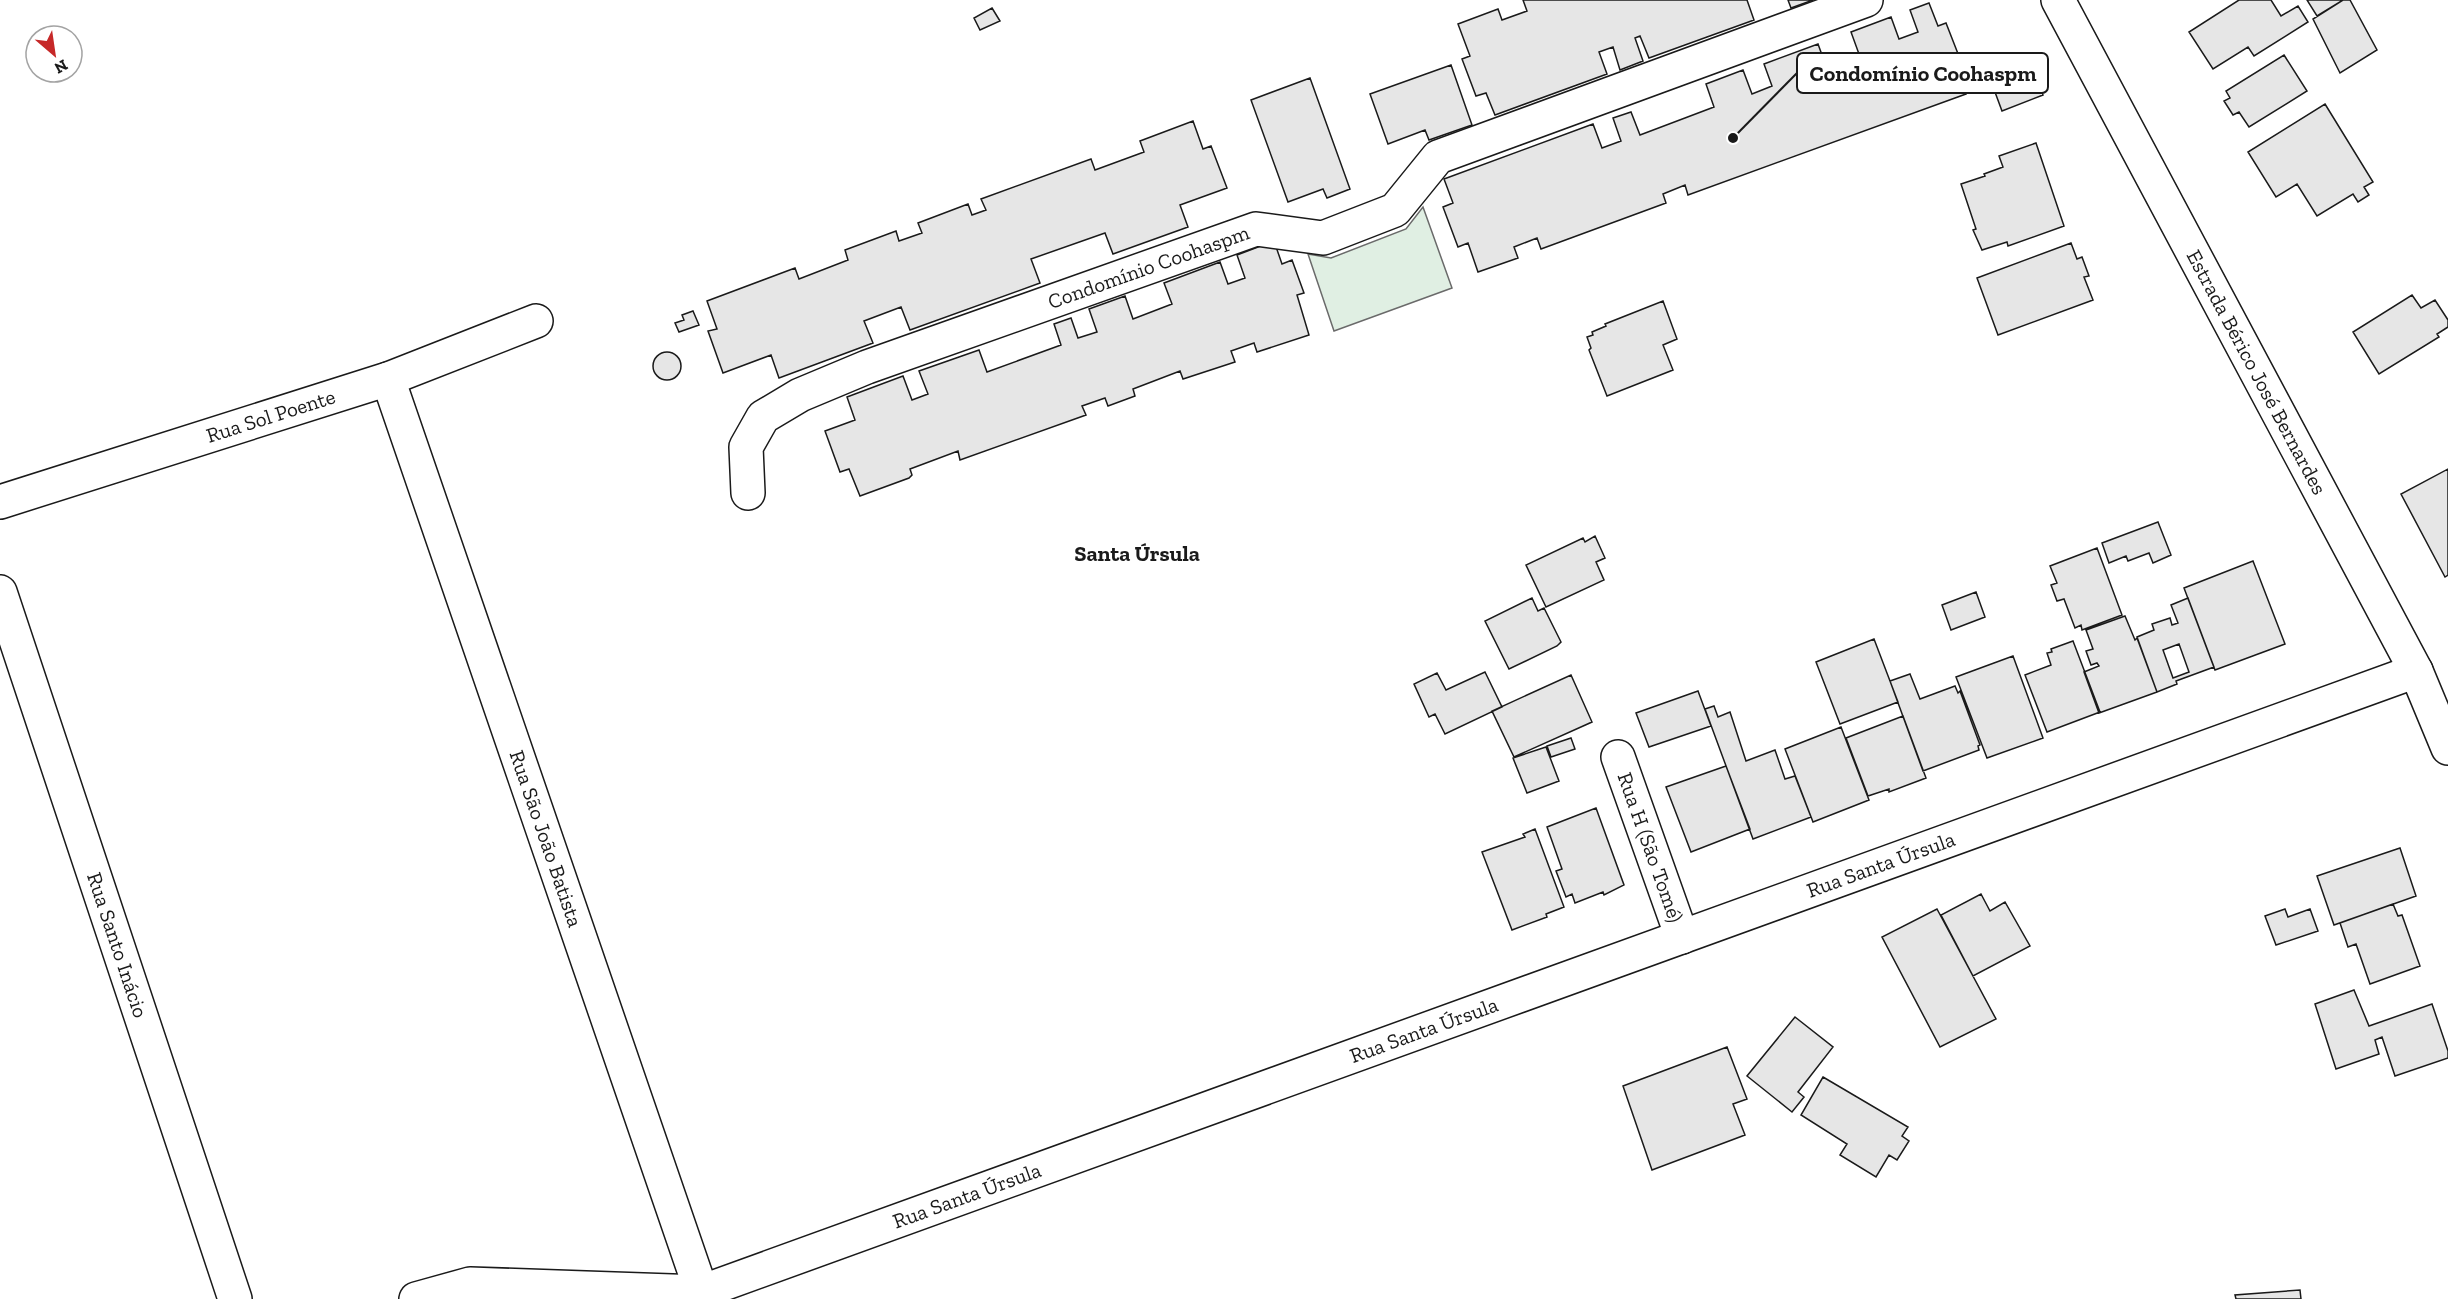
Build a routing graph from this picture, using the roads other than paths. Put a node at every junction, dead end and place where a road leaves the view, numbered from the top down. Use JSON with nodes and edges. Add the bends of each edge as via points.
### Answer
{"nodes":[{"id":1,"x":1866,"y":0,"type":"edge"},
{"id":2,"x":2058,"y":0,"type":"edge"},
{"id":3,"x":536,"y":321,"type":"dead end"},
{"id":4,"x":388,"y":380,"type":"junction"},
{"id":5,"x":748,"y":493,"type":"dead end"},
{"id":6,"x":0,"y":502,"type":"edge"},
{"id":7,"x":0,"y":592,"type":"edge"},
{"id":8,"x":2416,"y":671,"type":"junction"},
{"id":9,"x":2448,"y":748,"type":"edge"},
{"id":10,"x":1618,"y":757,"type":"dead end"},
{"id":11,"x":1682,"y":937,"type":"junction"},
{"id":12,"x":703,"y":1296,"type":"edge"},
{"id":13,"x":235,"y":1299,"type":"edge"},
{"id":14,"x":416,"y":1299,"type":"edge"}],
"edges":[{"from":1,"to":5,"type":"street","name":"Condomínio Coohaspm","via":[[1438,157],[1395,210],[1323,238],[1257,229],[867,367],[800,395],[763,417],[746,447]]},
{"from":2,"to":8,"type":"street","name":"Estrada Bérico José Bernardes"},
{"from":3,"to":4,"type":"street","name":"Rua Sol Poente"},
{"from":4,"to":6,"type":"street","name":"Rua Sol Poente"},
{"from":4,"to":12,"type":"street","name":"Rua São João Batista"},
{"from":7,"to":13,"type":"street","name":"Rua Santo Inácio"},
{"from":8,"to":9,"type":"street","name":"Estrada Bérico José Bernardes"},
{"from":8,"to":11,"type":"street","name":"Rua Santa Úrsula"},
{"from":10,"to":11,"type":"street","name":"Rua H (São Tomé)"},
{"from":11,"to":12,"type":"street","name":"Rua Santa Úrsula"},
{"from":12,"to":14,"type":"street","name":"Rua Santa Úrsula","via":[[470,1284]]}]}
